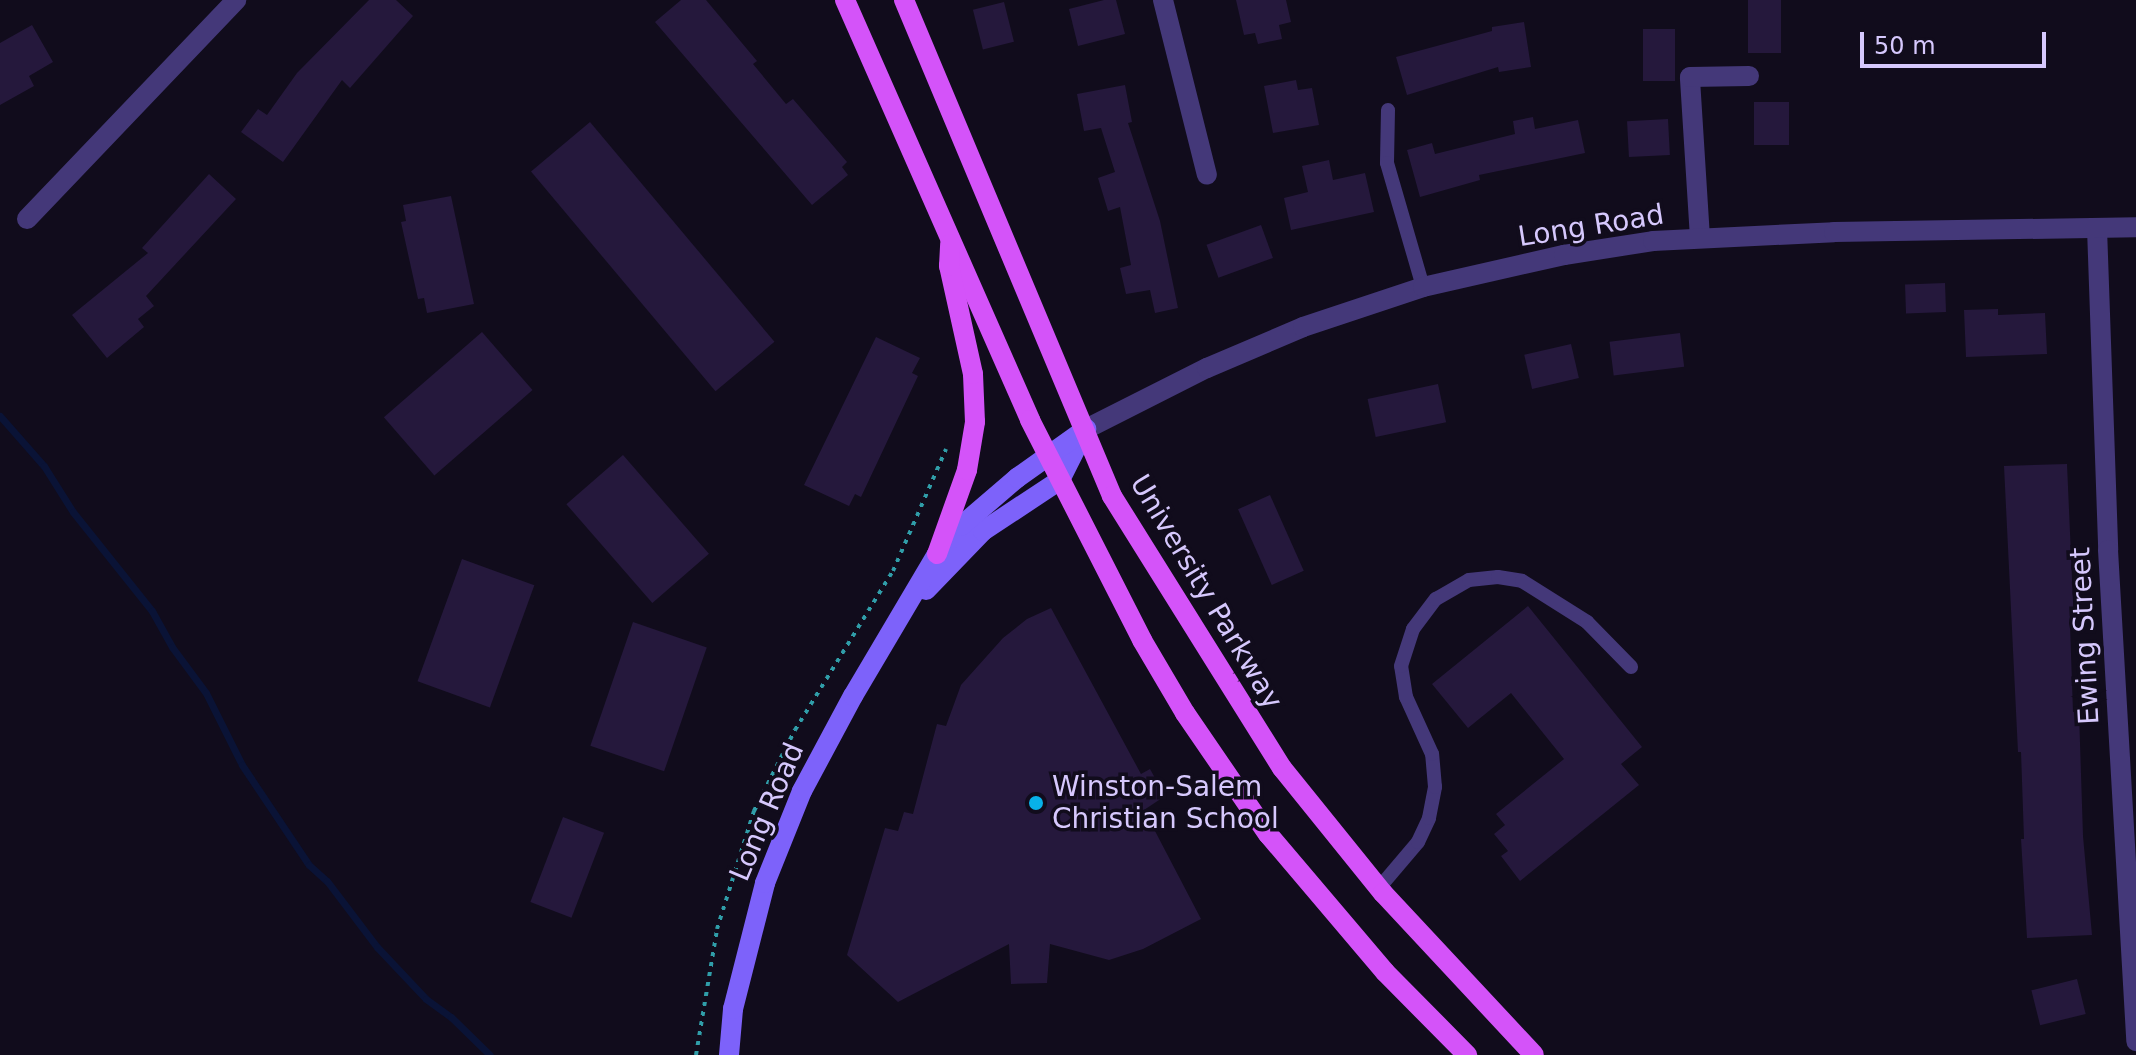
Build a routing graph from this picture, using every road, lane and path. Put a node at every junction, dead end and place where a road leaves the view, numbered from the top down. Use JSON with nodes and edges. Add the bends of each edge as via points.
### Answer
{"nodes":[{"id":1,"x":236,"y":0,"type":"edge"},
{"id":2,"x":845,"y":0,"type":"edge"},
{"id":3,"x":904,"y":0,"type":"edge"},
{"id":4,"x":1163,"y":0,"type":"edge"},
{"id":5,"x":1749,"y":76,"type":"dead end"},
{"id":6,"x":1388,"y":110,"type":"dead end"},
{"id":7,"x":1207,"y":175,"type":"dead end"},
{"id":8,"x":27,"y":219,"type":"dead end"},
{"id":9,"x":2136,"y":227,"type":"edge"},
{"id":10,"x":2097,"y":228,"type":"junction"},
{"id":11,"x":951,"y":236,"type":"junction"},
{"id":12,"x":1700,"y":238,"type":"junction"},
{"id":13,"x":1423,"y":287,"type":"junction"},
{"id":14,"x":1086,"y":429,"type":"junction"},
{"id":15,"x":1048,"y":458,"type":"junction"},
{"id":16,"x":1060,"y":480,"type":"junction"},
{"id":17,"x":937,"y":554,"type":"junction"},
{"id":18,"x":906,"y":610,"type":"junction"},
{"id":19,"x":1631,"y":667,"type":"dead end"},
{"id":20,"x":2129,"y":780,"type":"edge"},
{"id":21,"x":1379,"y":888,"type":"junction"},
{"id":22,"x":2136,"y":1041,"type":"edge"},
{"id":23,"x":729,"y":1055,"type":"edge"},
{"id":24,"x":1467,"y":1055,"type":"edge"},
{"id":25,"x":1534,"y":1055,"type":"edge"}],
"edges":[{"from":1,"to":8,"type":"street"},
{"from":2,"to":11,"type":"main road"},
{"from":3,"to":14,"type":"main road","name":"University Parkway"},
{"from":4,"to":7,"type":"street"},
{"from":5,"to":12,"type":"street","via":[[1690,77]]},
{"from":6,"to":13,"type":"lane","via":[[1387,163]]},
{"from":9,"to":10,"type":"street","name":"Long Road"},
{"from":10,"to":12,"type":"street","name":"Long Road"},
{"from":10,"to":20,"type":"street","name":"Ewing Street","via":[[2108,550]]},
{"from":11,"to":15,"type":"main road"},
{"from":11,"to":17,"type":"main road","via":[[949,266],[965,325],[975,422],[967,470]]},
{"from":12,"to":13,"type":"street","name":"Long Road","via":[[1564,255]]},
{"from":13,"to":14,"type":"street","name":"Long Road","via":[[1303,327]]},
{"from":14,"to":15,"type":"main road","name":"Long Road"},
{"from":14,"to":16,"type":"main road","name":"Long Road"},
{"from":14,"to":21,"type":"main road","name":"University Parkway","via":[[1112,496],[1201,644],[1282,768]]},
{"from":15,"to":16,"type":"main road"},
{"from":15,"to":17,"type":"main road","name":"Long Road","via":[[1017,478]]},
{"from":16,"to":18,"type":"main road","name":"Long Road","via":[[983,531]]},
{"from":16,"to":24,"type":"main road","via":[[1142,640],[1268,834],[1385,972]]},
{"from":17,"to":18,"type":"main road","name":"Long Road"},
{"from":18,"to":23,"type":"main road","name":"Long Road","via":[[823,751],[783,835],[751,930],[733,1009]]},
{"from":19,"to":21,"type":"lane","via":[[1587,622],[1522,581],[1469,580],[1436,599],[1413,629],[1401,666],[1406,697],[1432,754],[1432,802],[1418,842]]},
{"from":20,"to":22,"type":"street","name":"Ewing Street"},
{"from":21,"to":25,"type":"main road","name":"University Parkway"}]}
